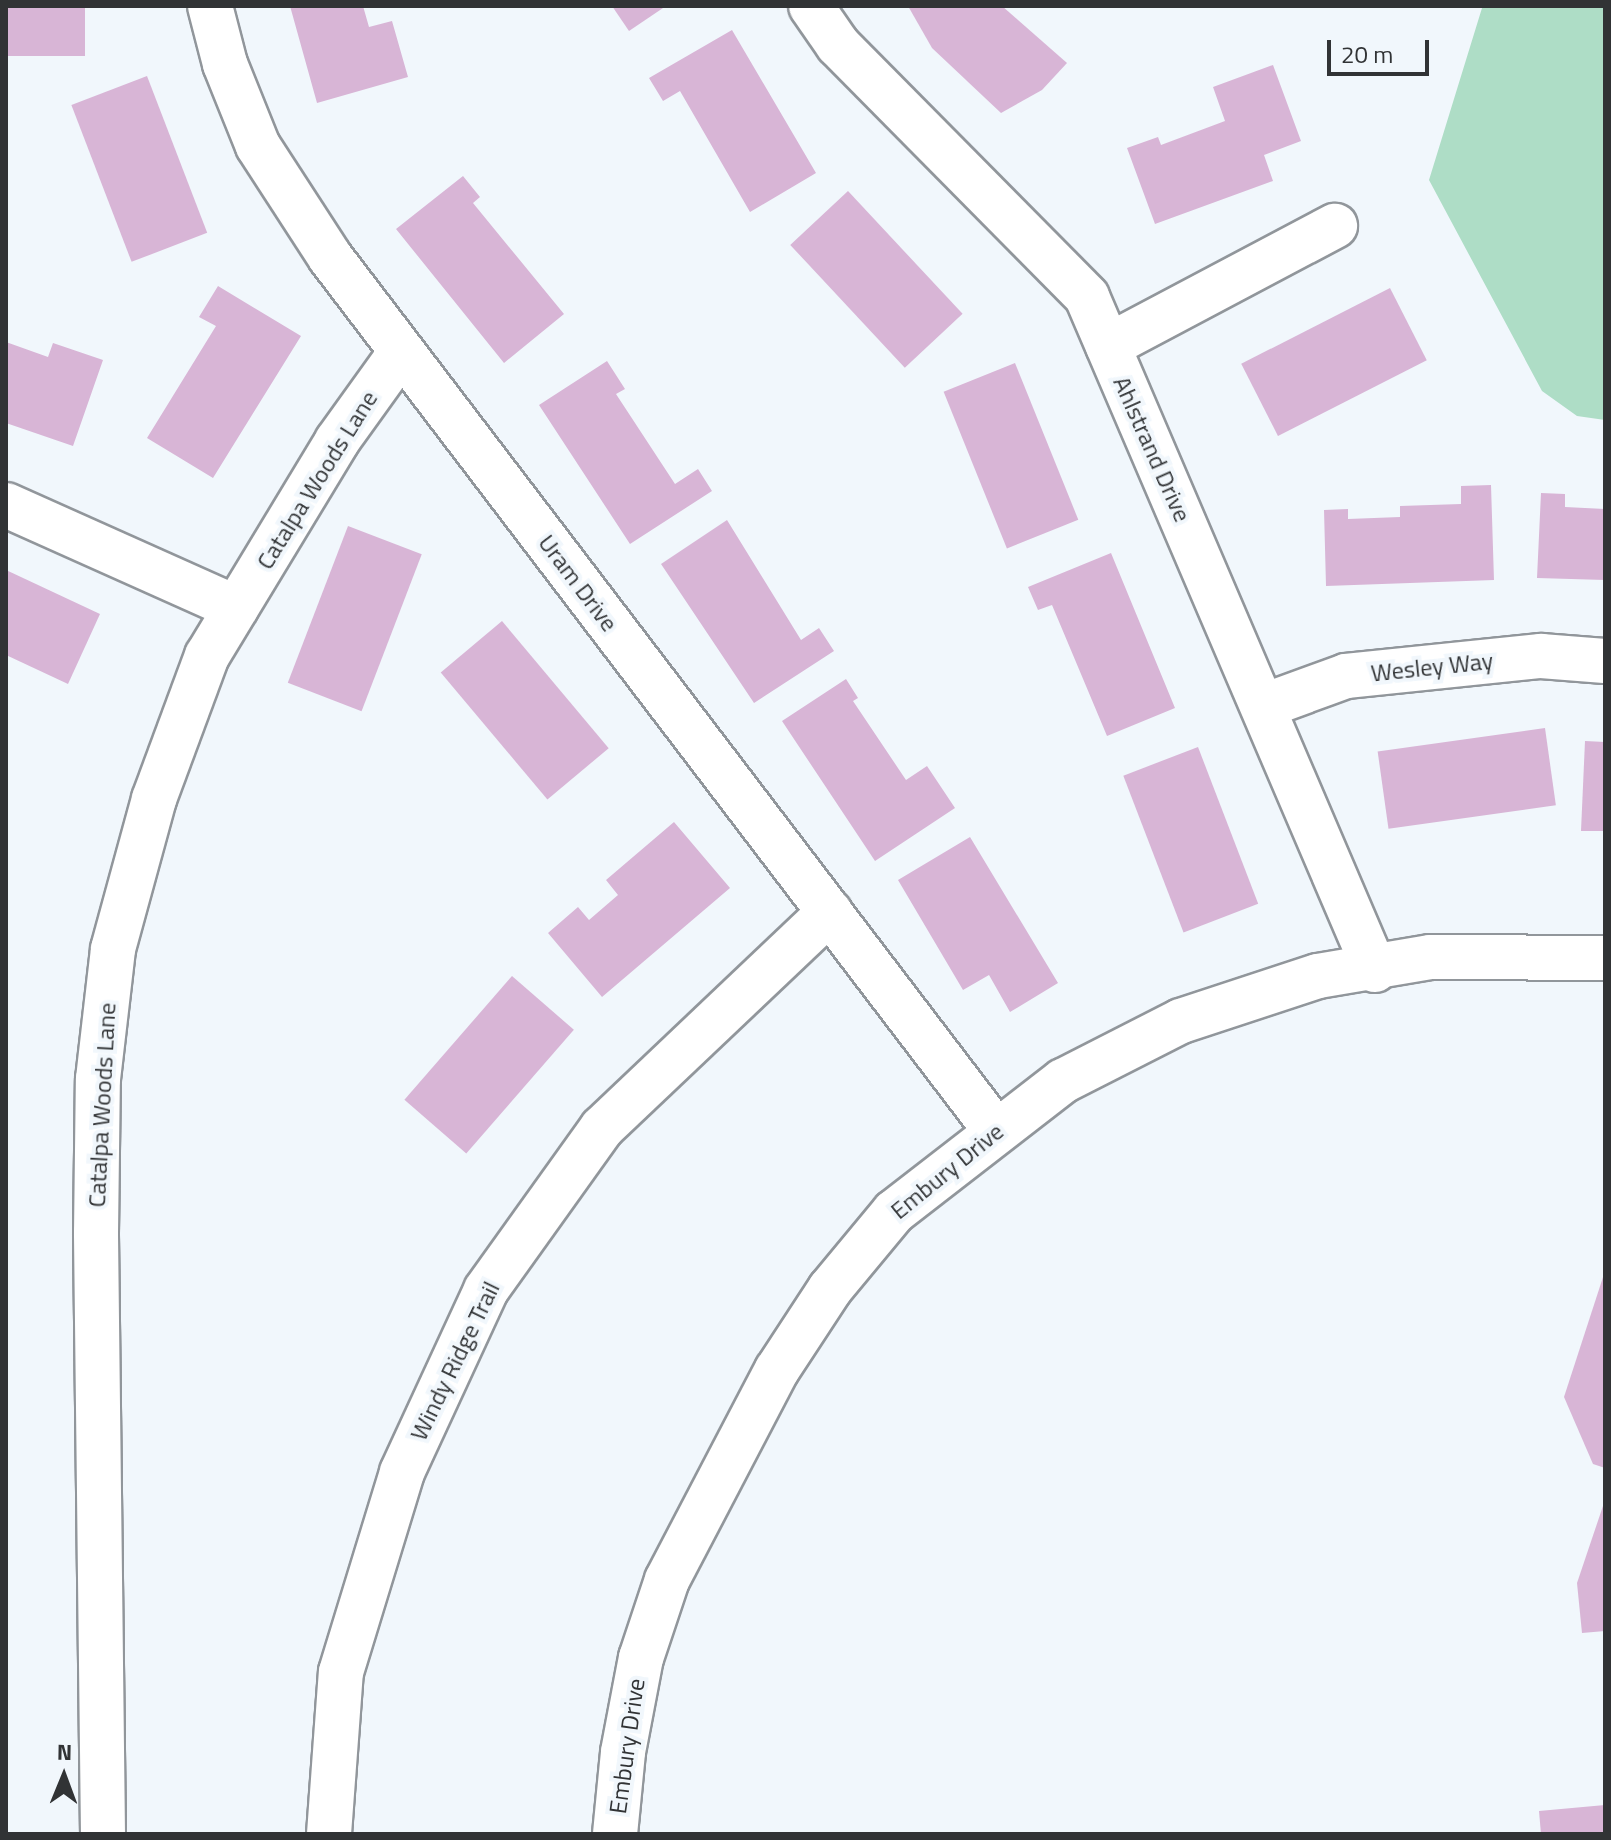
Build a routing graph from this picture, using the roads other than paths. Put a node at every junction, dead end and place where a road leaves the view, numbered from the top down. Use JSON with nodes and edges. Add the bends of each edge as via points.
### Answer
{"nodes":[{"id":1,"x":210,"y":6,"type":"edge"},
{"id":2,"x":811,"y":6,"type":"edge"},
{"id":3,"x":1335,"y":226,"type":"dead end"},
{"id":4,"x":1108,"y":346,"type":"junction"},
{"id":5,"x":401,"y":352,"type":"junction"},
{"id":6,"x":6,"y":505,"type":"edge"},
{"id":7,"x":236,"y":608,"type":"junction"},
{"id":8,"x":1605,"y":661,"type":"edge"},
{"id":9,"x":1264,"y":706,"type":"junction"},
{"id":10,"x":830,"y":912,"type":"junction"},
{"id":11,"x":1605,"y":958,"type":"edge"},
{"id":12,"x":1375,"y":970,"type":"junction"},
{"id":13,"x":996,"y":1131,"type":"junction"},
{"id":14,"x":103,"y":1834,"type":"edge"},
{"id":15,"x":329,"y":1834,"type":"edge"},
{"id":16,"x":615,"y":1834,"type":"edge"}],
"edges":[{"from":1,"to":5,"type":"street","name":"Uram Drive","via":[[225,64],[258,146]]},
{"from":2,"to":4,"type":"street","name":"Ahlstrand Drive","via":[[838,45],[1087,297]]},
{"from":3,"to":4,"type":"street"},
{"from":4,"to":9,"type":"street","name":"Ahlstrand Drive"},
{"from":5,"to":7,"type":"street","name":"Catalpa Woods Lane","via":[[337,441]]},
{"from":5,"to":10,"type":"street","name":"Uram Drive"},
{"from":6,"to":7,"type":"street"},
{"from":7,"to":14,"type":"street","name":"Catalpa Woods Lane","via":[[207,656],[154,799],[113,949],[98,1079]]},
{"from":8,"to":9,"type":"street","name":"Wesley Way","via":[[1541,656],[1346,676]]},
{"from":9,"to":12,"type":"street","name":"Ahlstrand Drive"},
{"from":10,"to":13,"type":"street","name":"Uram Drive"},
{"from":10,"to":15,"type":"street","name":"Windy Ridge Trail","via":[[602,1128],[486,1290],[402,1472],[341,1672]]},
{"from":11,"to":12,"type":"street","name":"Embury Drive","via":[[1430,957]]},
{"from":12,"to":13,"type":"street","name":"Embury Drive","via":[[1318,976],[1181,1021],[1063,1081]]},
{"from":13,"to":16,"type":"street","name":"Embury Drive","via":[[894,1212],[830,1289],[709,1492],[667,1580],[641,1658],[623,1752]]}]}
